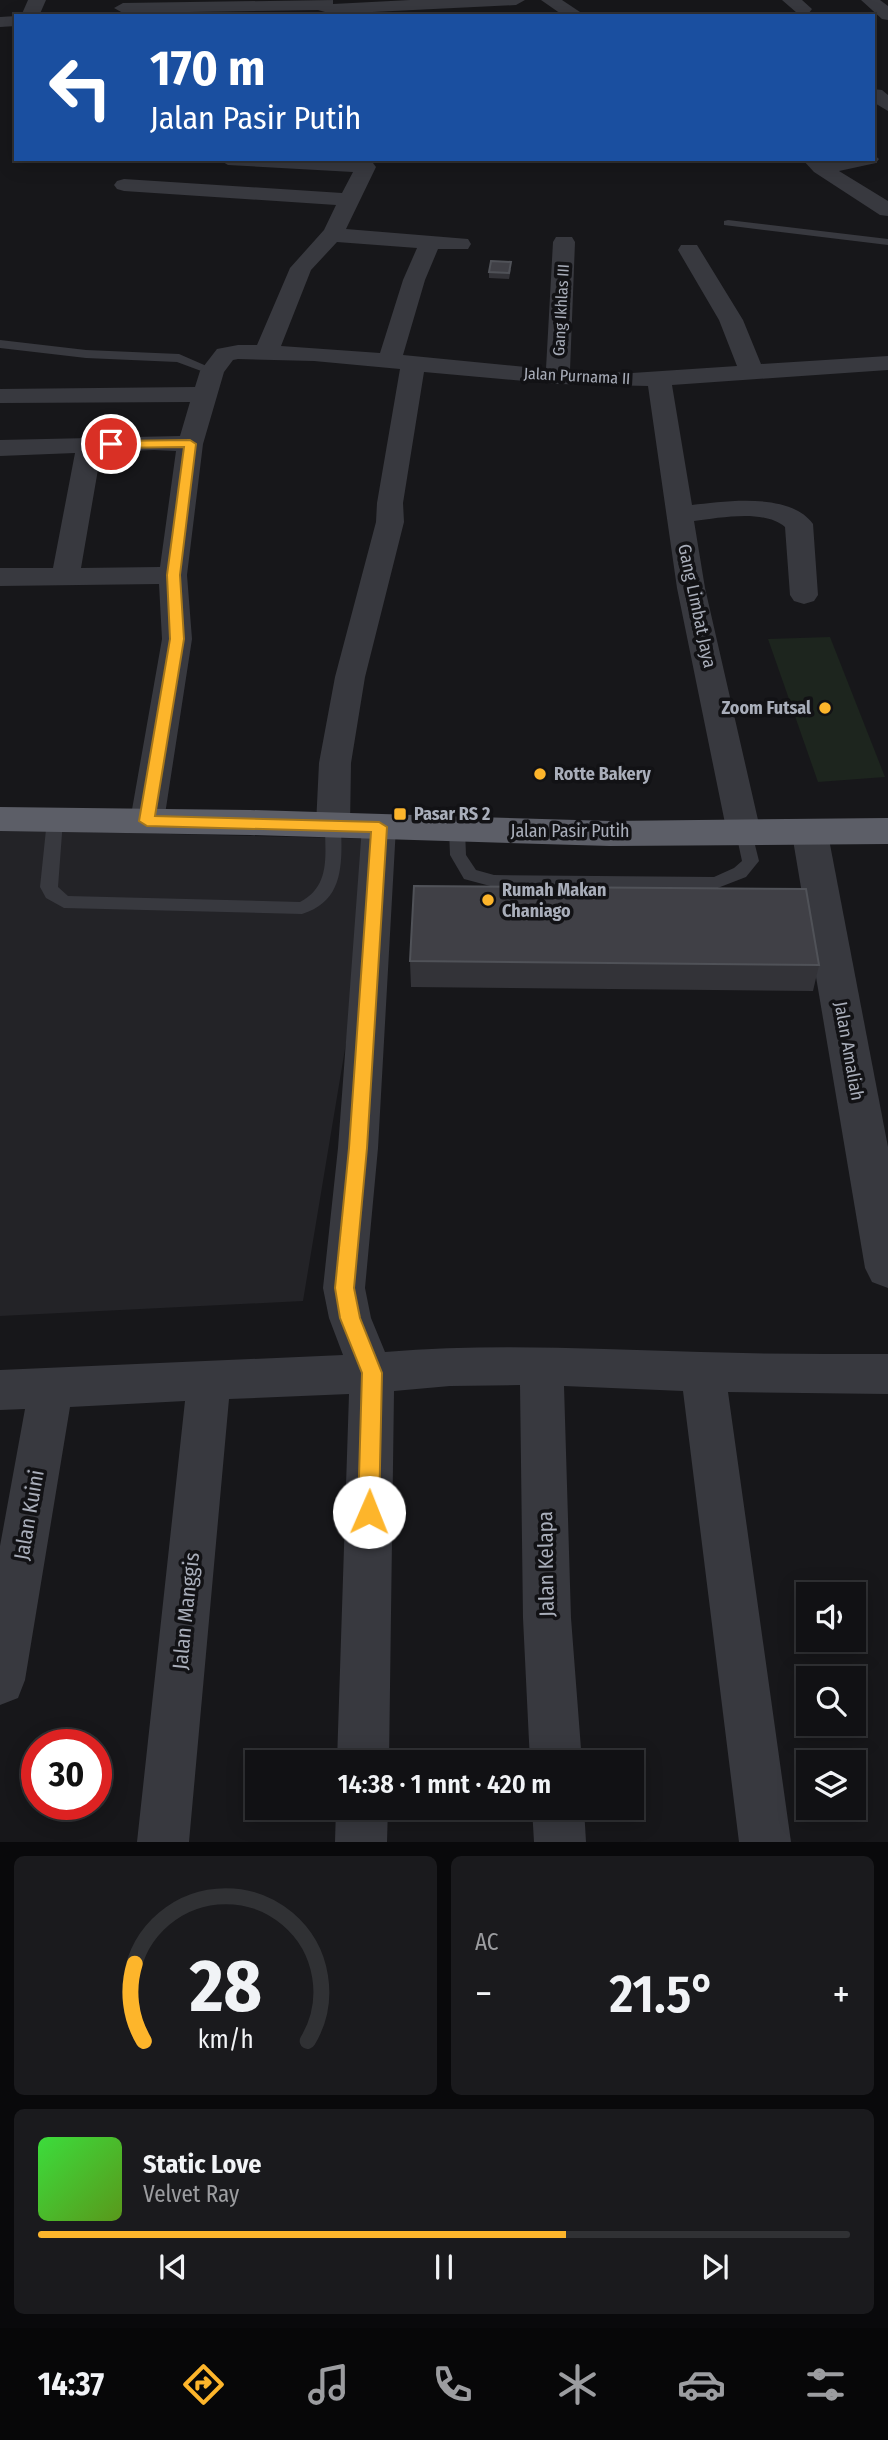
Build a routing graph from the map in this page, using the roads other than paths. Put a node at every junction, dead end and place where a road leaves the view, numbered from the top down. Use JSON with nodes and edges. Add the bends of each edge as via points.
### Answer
{"nodes":[{"id":1,"x":516,"y":0,"type":"edge"},
{"id":2,"x":870,"y":0,"type":"edge"},
{"id":3,"x":469,"y":1,"type":"edge"},
{"id":4,"x":324,"y":3,"type":"edge"},
{"id":5,"x":399,"y":3,"type":"edge"},
{"id":6,"x":123,"y":8,"type":"dead end"},
{"id":7,"x":888,"y":15,"type":"edge"},
{"id":8,"x":301,"y":161,"type":"edge"},
{"id":9,"x":849,"y":161,"type":"edge"},
{"id":10,"x":374,"y":163,"type":"edge"},
{"id":11,"x":816,"y":164,"type":"edge"},
{"id":12,"x":124,"y":185,"type":"dead end"},
{"id":13,"x":349,"y":200,"type":"junction"},
{"id":14,"x":888,"y":210,"type":"edge"},
{"id":15,"x":728,"y":223,"type":"dead end"},
{"id":16,"x":331,"y":235,"type":"junction"},
{"id":17,"x":430,"y":242,"type":"junction"},
{"id":18,"x":564,"y":242,"type":"dead end"},
{"id":19,"x":888,"y":242,"type":"edge"},
{"id":20,"x":460,"y":244,"type":"dead end"},
{"id":21,"x":689,"y":250,"type":"dead end"},
{"id":22,"x":0,"y":344,"type":"edge"},
{"id":23,"x":265,"y":353,"type":"junction"},
{"id":24,"x":401,"y":363,"type":"junction"},
{"id":25,"x":888,"y":363,"type":"edge"},
{"id":26,"x":752,"y":372,"type":"junction"},
{"id":27,"x":558,"y":377,"type":"junction"},
{"id":28,"x":659,"y":378,"type":"junction"},
{"id":29,"x":209,"y":382,"type":"junction"},
{"id":30,"x":3,"y":396,"type":"dead end"},
{"id":31,"x":190,"y":444,"type":"junction"},
{"id":32,"x":89,"y":445,"type":"junction"},
{"id":33,"x":0,"y":448,"type":"edge"},
{"id":34,"x":678,"y":514,"type":"junction"},
{"id":35,"x":66,"y":575,"type":"junction"},
{"id":36,"x":173,"y":575,"type":"junction"},
{"id":37,"x":0,"y":578,"type":"edge"},
{"id":38,"x":804,"y":595,"type":"dead end"},
{"id":39,"x":0,"y":819,"type":"edge"},
{"id":40,"x":55,"y":820,"type":"junction"},
{"id":41,"x":147,"y":821,"type":"junction"},
{"id":42,"x":333,"y":825,"type":"junction"},
{"id":43,"x":379,"y":827,"type":"junction"},
{"id":44,"x":457,"y":830,"type":"junction"},
{"id":45,"x":888,"y":831,"type":"edge"},
{"id":46,"x":744,"y":833,"type":"junction"},
{"id":47,"x":810,"y":834,"type":"junction"},
{"id":48,"x":888,"y":1268,"type":"edge"},
{"id":49,"x":542,"y":1365,"type":"junction"},
{"id":50,"x":703,"y":1372,"type":"junction"},
{"id":51,"x":372,"y":1373,"type":"junction"},
{"id":52,"x":888,"y":1374,"type":"edge"},
{"id":53,"x":209,"y":1380,"type":"junction"},
{"id":54,"x":0,"y":1390,"type":"edge"},
{"id":55,"x":51,"y":1390,"type":"junction"},
{"id":56,"x":0,"y":1680,"type":"edge"},
{"id":57,"x":363,"y":1750,"type":"edge"},
{"id":58,"x":555,"y":1750,"type":"edge"},
{"id":59,"x":362,"y":1820,"type":"edge"},
{"id":60,"x":559,"y":1820,"type":"edge"},
{"id":61,"x":163,"y":1842,"type":"edge"},
{"id":62,"x":361,"y":1842,"type":"edge"},
{"id":63,"x":560,"y":1842,"type":"edge"},
{"id":64,"x":765,"y":1842,"type":"edge"}],
"edges":[{"from":1,"to":3,"type":"street"},
{"from":2,"to":7,"type":"street"},
{"from":3,"to":5,"type":"street"},
{"from":4,"to":5,"type":"street","via":[[332,9]]},
{"from":4,"to":6,"type":"street"},
{"from":8,"to":10,"type":"street"},
{"from":9,"to":11,"type":"street"},
{"from":10,"to":13,"type":"street"},
{"from":11,"to":14,"type":"street"},
{"from":12,"to":13,"type":"street","via":[[170,179]]},
{"from":13,"to":16,"type":"street"},
{"from":15,"to":19,"type":"lane"},
{"from":16,"to":17,"type":"street"},
{"from":16,"to":23,"type":"street","via":[[301,268]]},
{"from":17,"to":20,"type":"street"},
{"from":17,"to":24,"type":"street","via":[[414,281]]},
{"from":18,"to":27,"type":"street","name":"Gang Ikhlas III"},
{"from":21,"to":26,"type":"street","via":[[731,320]]},
{"from":22,"to":29,"type":"lane","via":[[179,358]]},
{"from":23,"to":24,"type":"street","name":"Jalan Purnama II"},
{"from":23,"to":29,"type":"street","name":"Jalan Purnama II","via":[[225,354]]},
{"from":24,"to":27,"type":"street","name":"Jalan Purnama II"},
{"from":24,"to":42,"type":"street","via":[[390,522],[350,677],[335,763]]},
{"from":25,"to":26,"type":"street","name":"Jalan Purnama II"},
{"from":26,"to":28,"type":"street","name":"Jalan Purnama II"},
{"from":27,"to":28,"type":"street","name":"Jalan Purnama II"},
{"from":28,"to":34,"type":"street","name":"Gang Limbat Jaya"},
{"from":29,"to":30,"type":"street"},
{"from":29,"to":31,"type":"street"},
{"from":31,"to":32,"type":"street"},
{"from":31,"to":36,"type":"street"},
{"from":32,"to":33,"type":"street"},
{"from":32,"to":35,"type":"street"},
{"from":34,"to":38,"type":"street","via":[[765,510],[791,516],[799,524]]},
{"from":34,"to":46,"type":"street","name":"Gang Limbat Jaya"},
{"from":35,"to":36,"type":"street"},
{"from":35,"to":37,"type":"street"},
{"from":36,"to":41,"type":"street","via":[[177,639]]},
{"from":39,"to":40,"type":"highway","name":"Jalan Pasir Putih"},
{"from":40,"to":41,"type":"highway","name":"Jalan Pasir Putih"},
{"from":40,"to":42,"type":"lane","via":[[49,887],[64,902],[302,908],[318,902],[331,886]]},
{"from":41,"to":42,"type":"highway","name":"Jalan Pasir Putih"},
{"from":42,"to":43,"type":"highway","name":"Jalan Pasir Putih"},
{"from":43,"to":44,"type":"highway","name":"Jalan Pasir Putih"},
{"from":43,"to":51,"type":"street","via":[[344,1288],[350,1318]]},
{"from":44,"to":46,"type":"highway","name":"Jalan Pasir Putih"},
{"from":44,"to":46,"type":"lane","via":[[458,855],[470,875],[494,881],[715,883],[747,868],[751,861]]},
{"from":45,"to":47,"type":"highway","name":"Jalan Pasir Putih"},
{"from":46,"to":47,"type":"highway","name":"Jalan Pasir Putih"},
{"from":47,"to":48,"type":"street","name":"Jalan Amaliah"},
{"from":49,"to":50,"type":"street"},
{"from":49,"to":51,"type":"street"},
{"from":49,"to":58,"type":"street","name":"Jalan Kelapa","via":[[547,1618]]},
{"from":50,"to":52,"type":"street"},
{"from":50,"to":64,"type":"street"},
{"from":51,"to":53,"type":"street"},
{"from":51,"to":57,"type":"street"},
{"from":53,"to":55,"type":"street"},
{"from":53,"to":61,"type":"street","name":"Jalan Manggis"},
{"from":54,"to":55,"type":"street"},
{"from":55,"to":56,"type":"street","name":"Jalan Kuini"},
{"from":59,"to":62,"type":"street"},
{"from":60,"to":63,"type":"street"}]}
